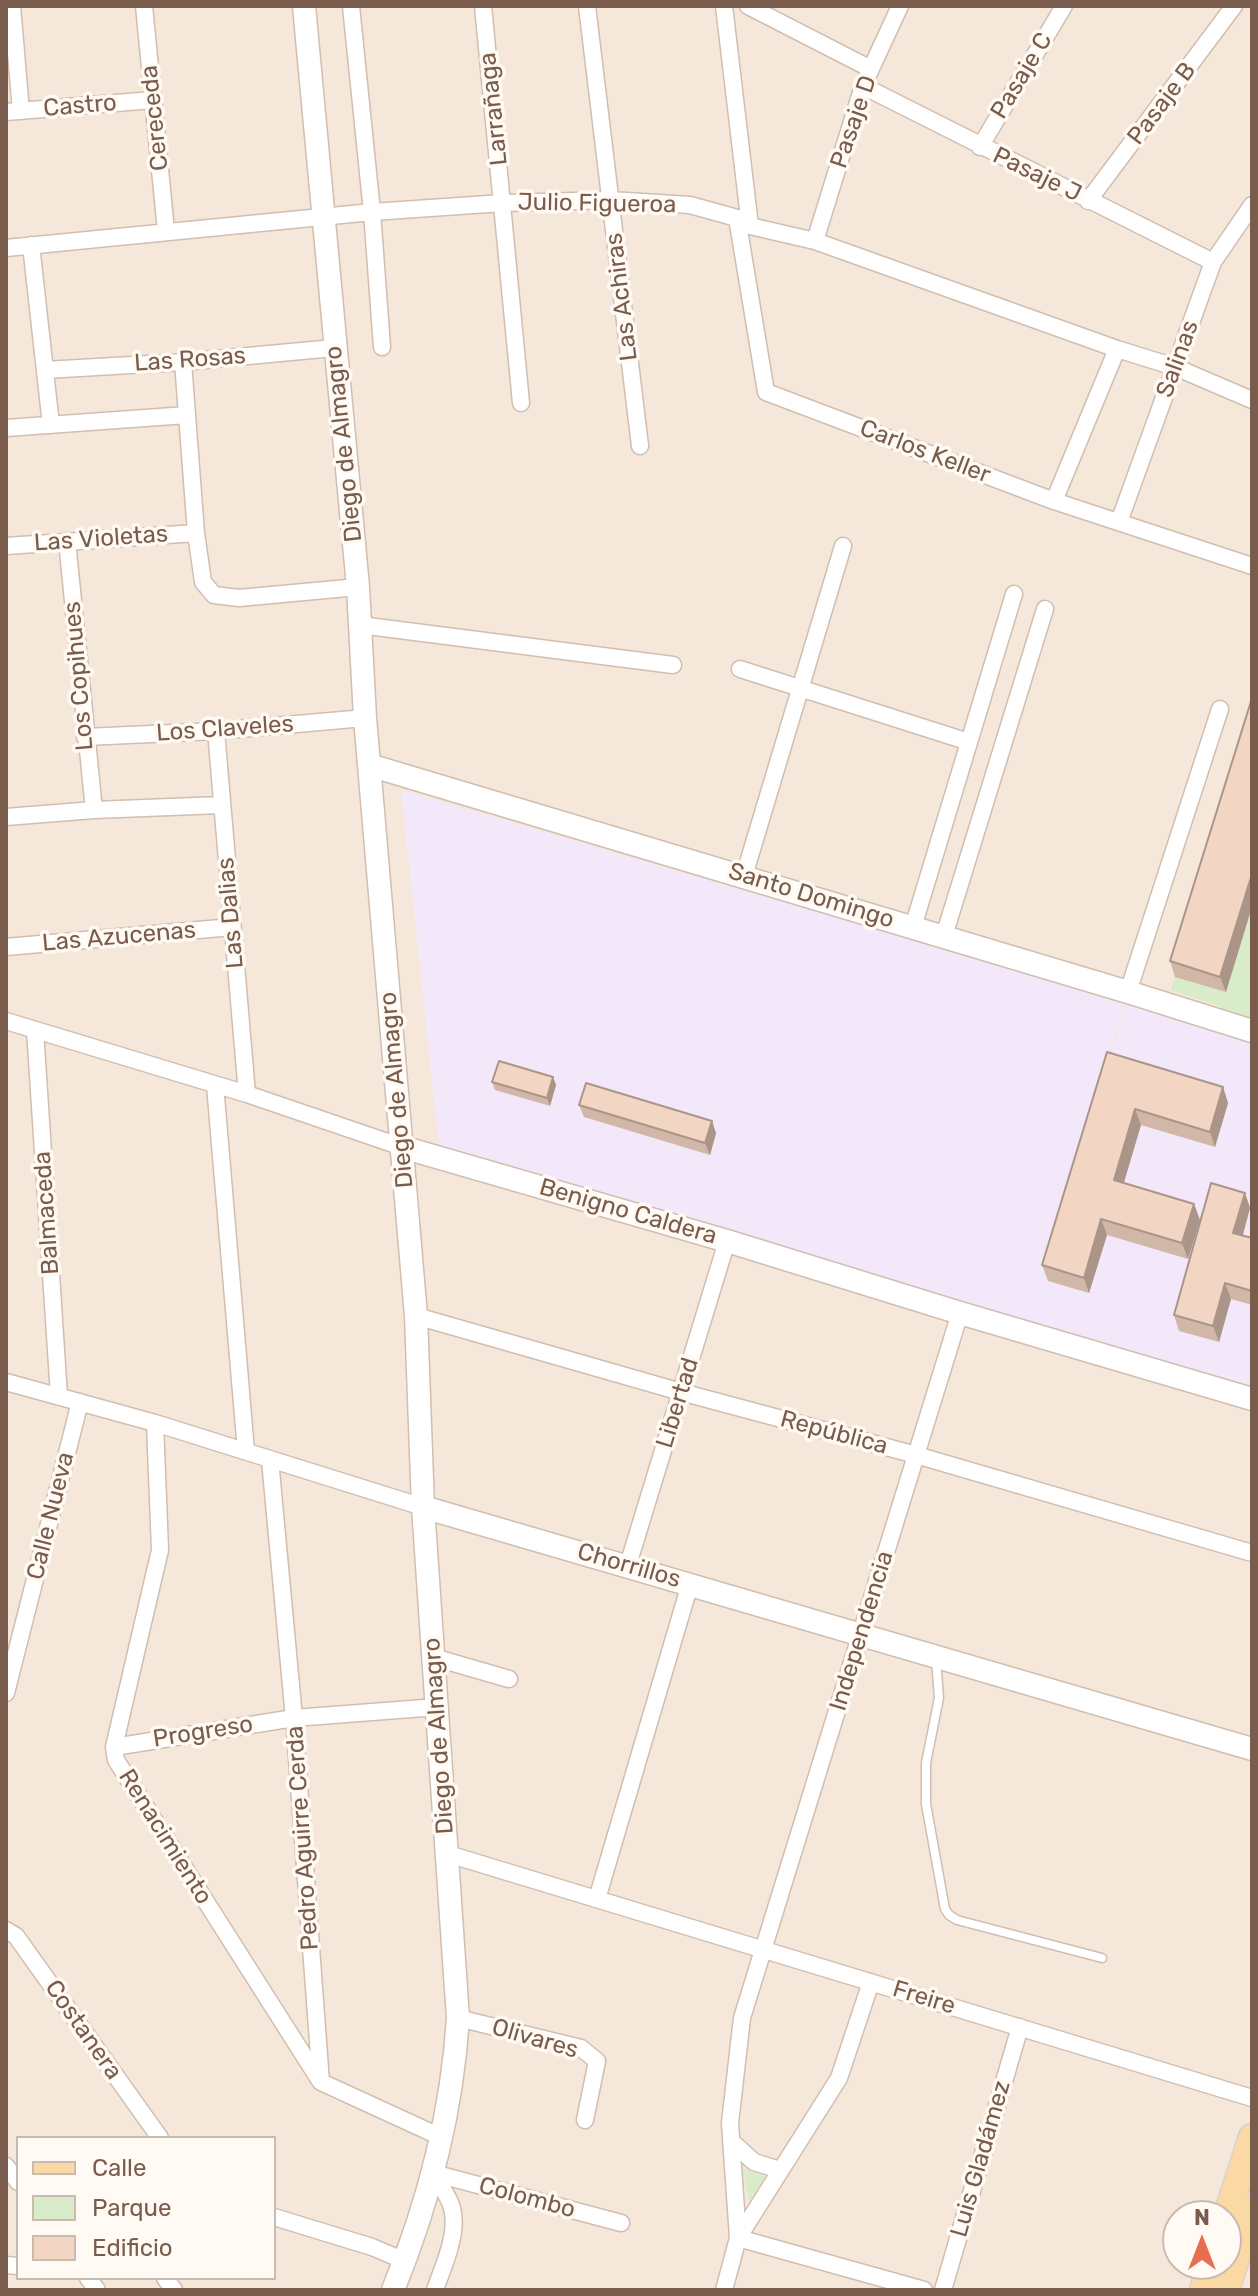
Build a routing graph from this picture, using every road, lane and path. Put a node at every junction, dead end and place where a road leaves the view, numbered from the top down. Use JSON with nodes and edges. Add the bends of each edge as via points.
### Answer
{"nodes":[{"id":1,"x":12,"y":6,"type":"edge"},
{"id":2,"x":144,"y":6,"type":"edge"},
{"id":3,"x":304,"y":6,"type":"edge"},
{"id":4,"x":351,"y":6,"type":"edge"},
{"id":5,"x":483,"y":6,"type":"edge"},
{"id":6,"x":587,"y":6,"type":"edge"},
{"id":7,"x":724,"y":6,"type":"edge"},
{"id":8,"x":900,"y":6,"type":"edge"},
{"id":9,"x":1064,"y":6,"type":"edge"},
{"id":10,"x":1234,"y":6,"type":"edge"},
{"id":11,"x":754,"y":7,"type":"edge"},
{"id":12,"x":871,"y":69,"type":"junction"},
{"id":13,"x":863,"y":86,"type":"junction"},
{"id":14,"x":153,"y":100,"type":"junction"},
{"id":15,"x":13,"y":112,"type":"edge"},
{"id":16,"x":980,"y":147,"type":"junction"},
{"id":17,"x":610,"y":200,"type":"junction"},
{"id":18,"x":1088,"y":201,"type":"junction"},
{"id":19,"x":503,"y":203,"type":"junction"},
{"id":20,"x":1252,"y":205,"type":"edge"},
{"id":21,"x":372,"y":212,"type":"junction"},
{"id":22,"x":322,"y":217,"type":"junction"},
{"id":23,"x":744,"y":222,"type":"junction"},
{"id":24,"x":166,"y":231,"type":"junction"},
{"id":25,"x":815,"y":241,"type":"junction"},
{"id":26,"x":31,"y":245,"type":"junction"},
{"id":27,"x":6,"y":248,"type":"edge"},
{"id":28,"x":1213,"y":262,"type":"junction"},
{"id":29,"x":382,"y":347,"type":"dead end"},
{"id":30,"x":334,"y":348,"type":"junction"},
{"id":31,"x":1117,"y":349,"type":"junction"},
{"id":32,"x":183,"y":362,"type":"junction"},
{"id":33,"x":1175,"y":367,"type":"junction"},
{"id":34,"x":45,"y":370,"type":"junction"},
{"id":35,"x":1252,"y":400,"type":"edge"},
{"id":36,"x":521,"y":403,"type":"dead end"},
{"id":37,"x":187,"y":415,"type":"junction"},
{"id":38,"x":51,"y":425,"type":"junction"},
{"id":39,"x":6,"y":428,"type":"edge"},
{"id":40,"x":640,"y":446,"type":"dead end"},
{"id":41,"x":1054,"y":501,"type":"junction"},
{"id":42,"x":1119,"y":522,"type":"junction"},
{"id":43,"x":196,"y":533,"type":"junction"},
{"id":44,"x":67,"y":541,"type":"junction"},
{"id":45,"x":6,"y":546,"type":"edge"},
{"id":46,"x":843,"y":546,"type":"dead end"},
{"id":47,"x":1252,"y":566,"type":"edge"},
{"id":48,"x":358,"y":587,"type":"junction"},
{"id":49,"x":1014,"y":594,"type":"dead end"},
{"id":50,"x":1045,"y":609,"type":"dead end"},
{"id":51,"x":360,"y":625,"type":"junction"},
{"id":52,"x":673,"y":665,"type":"dead end"},
{"id":53,"x":740,"y":669,"type":"dead end"},
{"id":54,"x":802,"y":688,"type":"junction"},
{"id":55,"x":1220,"y":709,"type":"dead end"},
{"id":56,"x":365,"y":718,"type":"junction"},
{"id":57,"x":216,"y":731,"type":"junction"},
{"id":58,"x":85,"y":737,"type":"junction"},
{"id":59,"x":969,"y":742,"type":"junction"},
{"id":60,"x":369,"y":765,"type":"junction"},
{"id":61,"x":221,"y":805,"type":"junction"},
{"id":62,"x":94,"y":810,"type":"junction"},
{"id":63,"x":6,"y":817,"type":"edge"},
{"id":64,"x":744,"y":876,"type":"junction"},
{"id":65,"x":232,"y":927,"type":"junction"},
{"id":66,"x":913,"y":927,"type":"junction"},
{"id":67,"x":944,"y":936,"type":"junction"},
{"id":68,"x":6,"y":947,"type":"edge"},
{"id":69,"x":1128,"y":992,"type":"junction"},
{"id":70,"x":6,"y":1021,"type":"edge"},
{"id":71,"x":35,"y":1030,"type":"junction"},
{"id":72,"x":1252,"y":1031,"type":"edge"},
{"id":73,"x":215,"y":1085,"type":"junction"},
{"id":74,"x":247,"y":1094,"type":"junction"},
{"id":75,"x":402,"y":1147,"type":"junction"},
{"id":76,"x":727,"y":1241,"type":"junction"},
{"id":77,"x":960,"y":1313,"type":"junction"},
{"id":78,"x":416,"y":1316,"type":"junction"},
{"id":79,"x":6,"y":1382,"type":"edge"},
{"id":80,"x":681,"y":1392,"type":"junction"},
{"id":81,"x":59,"y":1396,"type":"junction"},
{"id":82,"x":1252,"y":1399,"type":"edge"},
{"id":83,"x":80,"y":1402,"type":"junction"},
{"id":84,"x":155,"y":1423,"type":"junction"},
{"id":85,"x":246,"y":1451,"type":"junction"},
{"id":86,"x":916,"y":1455,"type":"junction"},
{"id":87,"x":270,"y":1460,"type":"junction"},
{"id":88,"x":423,"y":1507,"type":"junction"},
{"id":89,"x":1252,"y":1553,"type":"edge"},
{"id":90,"x":628,"y":1565,"type":"junction"},
{"id":91,"x":690,"y":1584,"type":"junction"},
{"id":92,"x":862,"y":1634,"type":"junction"},
{"id":93,"x":936,"y":1656,"type":"junction"},
{"id":94,"x":433,"y":1657,"type":"junction"},
{"id":95,"x":8,"y":1675,"type":"edge"},
{"id":96,"x":509,"y":1679,"type":"dead end"},
{"id":97,"x":6,"y":1693,"type":"edge"},
{"id":98,"x":437,"y":1707,"type":"junction"},
{"id":99,"x":294,"y":1718,"type":"junction"},
{"id":100,"x":114,"y":1747,"type":"junction"},
{"id":101,"x":1252,"y":1749,"type":"edge"},
{"id":102,"x":448,"y":1854,"type":"junction"},
{"id":103,"x":597,"y":1899,"type":"junction"},
{"id":104,"x":6,"y":1930,"type":"edge"},
{"id":105,"x":762,"y":1949,"type":"junction"},
{"id":106,"x":1102,"y":1958,"type":"dead end"},
{"id":107,"x":871,"y":1982,"type":"junction"},
{"id":108,"x":458,"y":2018,"type":"junction"},
{"id":109,"x":1020,"y":2027,"type":"junction"},
{"id":110,"x":321,"y":2082,"type":"junction"},
{"id":111,"x":1252,"y":2098,"type":"edge"},
{"id":112,"x":585,"y":2120,"type":"dead end"},
{"id":113,"x":158,"y":2136,"type":"edge"},
{"id":114,"x":1252,"y":2137,"type":"edge"},
{"id":115,"x":443,"y":2138,"type":"junction"},
{"id":116,"x":731,"y":2141,"type":"junction"},
{"id":117,"x":780,"y":2170,"type":"junction"},
{"id":118,"x":433,"y":2173,"type":"junction"},
{"id":119,"x":1232,"y":2200,"type":"edge"},
{"id":120,"x":1252,"y":2208,"type":"edge"},
{"id":121,"x":276,"y":2218,"type":"edge"},
{"id":122,"x":621,"y":2223,"type":"dead end"},
{"id":123,"x":738,"y":2238,"type":"junction"},
{"id":124,"x":405,"y":2261,"type":"junction"},
{"id":125,"x":393,"y":2290,"type":"edge"},
{"id":126,"x":435,"y":2290,"type":"edge"},
{"id":127,"x":724,"y":2290,"type":"edge"},
{"id":128,"x":924,"y":2290,"type":"edge"},
{"id":129,"x":943,"y":2290,"type":"edge"},
{"id":130,"x":1226,"y":2290,"type":"edge"}],
"edges":[{"from":1,"to":15,"type":"street"},
{"from":2,"to":14,"type":"street","name":"Cereceda"},
{"from":3,"to":22,"type":"street","name":"Diego de Almagro"},
{"from":4,"to":21,"type":"street","name":"Diego de Almagro"},
{"from":5,"to":19,"type":"street","name":"Larrañaga"},
{"from":6,"to":17,"type":"street","name":"Las Achiras"},
{"from":7,"to":23,"type":"street","name":"Carlos Keller"},
{"from":8,"to":12,"type":"street","name":"Pasaje D"},
{"from":9,"to":16,"type":"street","name":"Pasaje C"},
{"from":10,"to":18,"type":"street","name":"Pasaje B"},
{"from":11,"to":12,"type":"street"},
{"from":12,"to":13,"type":"street","name":"Pasaje D"},
{"from":13,"to":16,"type":"street","name":"Pasaje J"},
{"from":13,"to":25,"type":"street","name":"Pasaje D"},
{"from":14,"to":15,"type":"street","name":"Castro"},
{"from":14,"to":24,"type":"street","name":"Cereceda"},
{"from":16,"to":18,"type":"street","name":"Pasaje J"},
{"from":17,"to":19,"type":"street","name":"Julio Figueroa"},
{"from":17,"to":23,"type":"street","name":"Julio Figueroa","via":[[690,205]]},
{"from":17,"to":40,"type":"street","name":"Las Achiras"},
{"from":18,"to":28,"type":"street","name":"Pasaje J"},
{"from":19,"to":21,"type":"street","name":"Julio Figueroa"},
{"from":19,"to":36,"type":"street","name":"Larrañaga"},
{"from":20,"to":28,"type":"street","name":"Salinas"},
{"from":21,"to":22,"type":"street","name":"Julio Figueroa"},
{"from":21,"to":29,"type":"street","name":"Diego de Almagro"},
{"from":22,"to":24,"type":"street","name":"Julio Figueroa"},
{"from":22,"to":30,"type":"street","name":"Diego de Almagro"},
{"from":23,"to":25,"type":"street","name":"Julio Figueroa"},
{"from":23,"to":41,"type":"street","name":"Carlos Keller","via":[[766,392]]},
{"from":24,"to":26,"type":"street","name":"Julio Figueroa"},
{"from":25,"to":31,"type":"street","name":"Julio Figueroa"},
{"from":26,"to":27,"type":"street","name":"Julio Figueroa"},
{"from":26,"to":34,"type":"street"},
{"from":28,"to":33,"type":"street","name":"Salinas"},
{"from":30,"to":32,"type":"street","name":"Las Rosas"},
{"from":30,"to":48,"type":"street","name":"Diego de Almagro"},
{"from":31,"to":33,"type":"street","name":"Julio Figueroa"},
{"from":31,"to":41,"type":"street"},
{"from":32,"to":34,"type":"street","name":"Las Rosas"},
{"from":32,"to":37,"type":"street"},
{"from":33,"to":35,"type":"street","name":"Julio Figueroa"},
{"from":33,"to":42,"type":"street","name":"Salinas"},
{"from":34,"to":38,"type":"street"},
{"from":37,"to":38,"type":"street"},
{"from":37,"to":43,"type":"street"},
{"from":38,"to":39,"type":"street"},
{"from":41,"to":42,"type":"street","name":"Carlos Keller"},
{"from":42,"to":47,"type":"street","name":"Carlos Keller"},
{"from":43,"to":44,"type":"street","name":"Las Violetas"},
{"from":43,"to":48,"type":"street","via":[[203,582],[214,595],[239,598]]},
{"from":44,"to":45,"type":"street","name":"Las Violetas"},
{"from":44,"to":58,"type":"street","name":"Los Copihues"},
{"from":46,"to":54,"type":"street"},
{"from":48,"to":51,"type":"street","name":"Diego de Almagro"},
{"from":49,"to":59,"type":"street"},
{"from":50,"to":67,"type":"street"},
{"from":51,"to":52,"type":"street"},
{"from":51,"to":56,"type":"street","name":"Diego de Almagro"},
{"from":53,"to":54,"type":"street"},
{"from":54,"to":59,"type":"street"},
{"from":54,"to":64,"type":"street"},
{"from":55,"to":69,"type":"street"},
{"from":56,"to":57,"type":"street","name":"Los Claveles"},
{"from":56,"to":60,"type":"street","name":"Diego de Almagro"},
{"from":57,"to":58,"type":"street","name":"Los Claveles"},
{"from":57,"to":61,"type":"street","name":"Las Dalias"},
{"from":58,"to":62,"type":"street","name":"Los Copihues"},
{"from":59,"to":66,"type":"street"},
{"from":60,"to":64,"type":"street","name":"Santo Domingo"},
{"from":60,"to":75,"type":"street","name":"Diego de Almagro"},
{"from":61,"to":62,"type":"street"},
{"from":61,"to":65,"type":"street","name":"Las Dalias"},
{"from":62,"to":63,"type":"street"},
{"from":64,"to":66,"type":"street","name":"Santo Domingo"},
{"from":65,"to":68,"type":"street","name":"Las Azucenas"},
{"from":65,"to":74,"type":"street","name":"Las Dalias"},
{"from":66,"to":67,"type":"street","name":"Santo Domingo"},
{"from":67,"to":69,"type":"street","name":"Santo Domingo"},
{"from":69,"to":72,"type":"street","name":"Santo Domingo"},
{"from":70,"to":71,"type":"street","name":"Benigno Caldera"},
{"from":71,"to":73,"type":"street","name":"Benigno Caldera"},
{"from":71,"to":81,"type":"street","name":"Balmaceda"},
{"from":73,"to":74,"type":"street","name":"Benigno Caldera"},
{"from":73,"to":85,"type":"street"},
{"from":74,"to":75,"type":"street","name":"Benigno Caldera"},
{"from":75,"to":76,"type":"street","name":"Benigno Caldera"},
{"from":75,"to":78,"type":"street","name":"Diego de Almagro"},
{"from":76,"to":77,"type":"street","name":"Benigno Caldera"},
{"from":76,"to":80,"type":"street","name":"Libertad"},
{"from":77,"to":82,"type":"street","name":"Benigno Caldera"},
{"from":77,"to":86,"type":"street","name":"Independencia"},
{"from":78,"to":80,"type":"street","name":"República"},
{"from":78,"to":88,"type":"street","name":"Diego de Almagro"},
{"from":79,"to":81,"type":"street","name":"Chorrillos"},
{"from":80,"to":86,"type":"street","name":"República"},
{"from":80,"to":90,"type":"street","name":"Libertad"},
{"from":81,"to":83,"type":"street","name":"Chorrillos"},
{"from":83,"to":84,"type":"street","name":"Chorrillos"},
{"from":83,"to":95,"type":"street","name":"Calle Nueva"},
{"from":84,"to":85,"type":"street","name":"Chorrillos"},
{"from":84,"to":100,"type":"street","name":"Renacimiento","via":[[160,1550]]},
{"from":85,"to":87,"type":"street","name":"Chorrillos"},
{"from":86,"to":89,"type":"street","name":"República"},
{"from":86,"to":92,"type":"street","name":"Independencia"},
{"from":87,"to":88,"type":"street","name":"Chorrillos"},
{"from":87,"to":99,"type":"street","name":"Pedro Aguirre Cerda"},
{"from":88,"to":90,"type":"street","name":"Chorrillos"},
{"from":88,"to":94,"type":"street","name":"Diego de Almagro"},
{"from":90,"to":91,"type":"street","name":"Chorrillos"},
{"from":91,"to":92,"type":"street","name":"Chorrillos"},
{"from":91,"to":103,"type":"street"},
{"from":92,"to":93,"type":"street","name":"Chorrillos"},
{"from":92,"to":105,"type":"street","name":"Independencia"},
{"from":93,"to":101,"type":"street","name":"Chorrillos"},
{"from":93,"to":106,"type":"lane","via":[[939,1698],[926,1763],[926,1804],[945,1909],[957,1920]]},
{"from":94,"to":96,"type":"street"},
{"from":94,"to":98,"type":"street","name":"Diego de Almagro"},
{"from":95,"to":97,"type":"street","name":"Calle Nueva"},
{"from":98,"to":99,"type":"street","name":"Progreso"},
{"from":98,"to":102,"type":"street","name":"Diego de Almagro"},
{"from":99,"to":100,"type":"street","name":"Progreso"},
{"from":99,"to":110,"type":"street","name":"Pedro Aguirre Cerda"},
{"from":100,"to":110,"type":"street","name":"Renacimiento","via":[[116,1760]]},
{"from":102,"to":103,"type":"street","name":"Freire"},
{"from":102,"to":108,"type":"street","name":"Diego de Almagro"},
{"from":103,"to":105,"type":"street","name":"Freire"},
{"from":104,"to":113,"type":"street","name":"Costanera","via":[[16,1936]]},
{"from":105,"to":107,"type":"street","name":"Freire"},
{"from":105,"to":116,"type":"street","name":"Independencia","via":[[742,2018],[730,2107]]},
{"from":107,"to":109,"type":"street","name":"Freire"},
{"from":107,"to":117,"type":"street","via":[[839,2078]]},
{"from":108,"to":112,"type":"street","name":"Olivares","via":[[581,2048],[597,2061]]},
{"from":108,"to":115,"type":"street","name":"Diego de Almagro"},
{"from":109,"to":111,"type":"street","name":"Freire"},
{"from":109,"to":129,"type":"street","name":"Luis Gladámez"},
{"from":110,"to":115,"type":"street"},
{"from":114,"to":119,"type":"main road"},
{"from":115,"to":118,"type":"street","name":"Diego de Almagro"},
{"from":116,"to":117,"type":"street","via":[[754,2162]]},
{"from":116,"to":123,"type":"street","name":"Independencia"},
{"from":117,"to":123,"type":"street"},
{"from":118,"to":122,"type":"street","name":"Colombo"},
{"from":118,"to":124,"type":"street","name":"Diego de Almagro"},
{"from":118,"to":126,"type":"street","via":[[452,2208],[453,2227]]},
{"from":120,"to":130,"type":"main road"},
{"from":121,"to":124,"type":"street"},
{"from":123,"to":127,"type":"street"},
{"from":123,"to":128,"type":"street"},
{"from":124,"to":125,"type":"street","name":"Diego de Almagro"}]}
